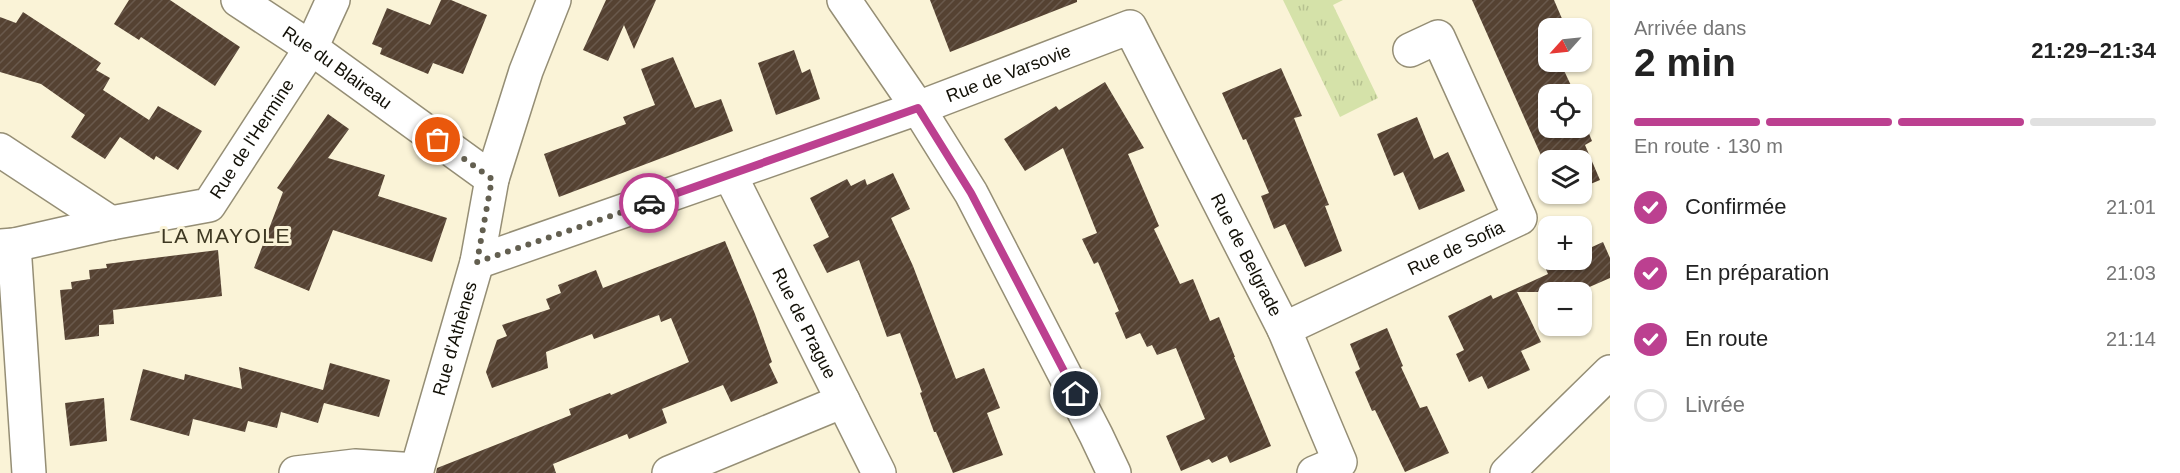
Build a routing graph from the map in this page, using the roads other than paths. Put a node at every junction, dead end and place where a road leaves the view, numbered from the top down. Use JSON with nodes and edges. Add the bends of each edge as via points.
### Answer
{"nodes":[{"id":1,"x":238,"y":0,"type":"edge"},
{"id":2,"x":333,"y":0,"type":"edge"},
{"id":3,"x":554,"y":0,"type":"edge"},
{"id":4,"x":844,"y":0,"type":"edge"},
{"id":5,"x":1130,"y":27,"type":"joint"},
{"id":6,"x":311,"y":48,"type":"junction"},
{"id":7,"x":1410,"y":50,"type":"dead end"},
{"id":8,"x":918,"y":108,"type":"junction"},
{"id":9,"x":0,"y":150,"type":"edge"},
{"id":10,"x":730,"y":175,"type":"junction"},
{"id":11,"x":492,"y":179,"type":"junction"},
{"id":12,"x":111,"y":223,"type":"junction"},
{"id":13,"x":7,"y":246,"type":"edge"},
{"id":14,"x":477,"y":262,"type":"junction"},
{"id":15,"x":1284,"y":329,"type":"junction"},
{"id":16,"x":1610,"y":372,"type":"edge"},
{"id":17,"x":843,"y":402,"type":"junction"},
{"id":18,"x":416,"y":471,"type":"edge"},
{"id":19,"x":28,"y":473,"type":"edge"},
{"id":20,"x":296,"y":473,"type":"edge"},
{"id":21,"x":669,"y":473,"type":"edge"},
{"id":22,"x":879,"y":473,"type":"edge"},
{"id":23,"x":1114,"y":473,"type":"edge"},
{"id":24,"x":1314,"y":473,"type":"edge"},
{"id":25,"x":1507,"y":473,"type":"edge"}],
"edges":[{"from":1,"to":6,"type":"street","name":"Rue du Blaireau"},
{"from":2,"to":6,"type":"street","name":"Rue de l'Hermine"},
{"from":3,"to":11,"type":"street","name":"Rue d'Athènes","via":[[526,71]]},
{"from":4,"to":8,"type":"street"},
{"from":5,"to":8,"type":"street","name":"Rue de Varsovie"},
{"from":5,"to":15,"type":"street","name":"Rue de Belgrade"},
{"from":6,"to":11,"type":"street","name":"Rue du Blaireau"},
{"from":6,"to":12,"type":"street","name":"Rue de l'Hermine","via":[[209,205]]},
{"from":7,"to":15,"type":"street","name":"Rue de Sofia","via":[[1438,37],[1520,218]]},
{"from":8,"to":10,"type":"street","name":"Rue de Varsovie"},
{"from":8,"to":23,"type":"street","via":[[971,193]]},
{"from":9,"to":12,"type":"street"},
{"from":10,"to":14,"type":"street","name":"Rue de Varsovie"},
{"from":10,"to":17,"type":"street","name":"Rue de Prague"},
{"from":11,"to":14,"type":"street","name":"Rue d'Athènes"},
{"from":12,"to":13,"type":"street","name":"Rue de l'Hermine"},
{"from":13,"to":19,"type":"street"},
{"from":14,"to":18,"type":"street","name":"Rue d'Athènes"},
{"from":15,"to":24,"type":"street","name":"Rue de Belgrade","via":[[1340,462]]},
{"from":16,"to":25,"type":"street"},
{"from":17,"to":21,"type":"street"},
{"from":17,"to":22,"type":"street","name":"Rue de Prague"},
{"from":18,"to":20,"type":"street","via":[[355,466]]}]}
